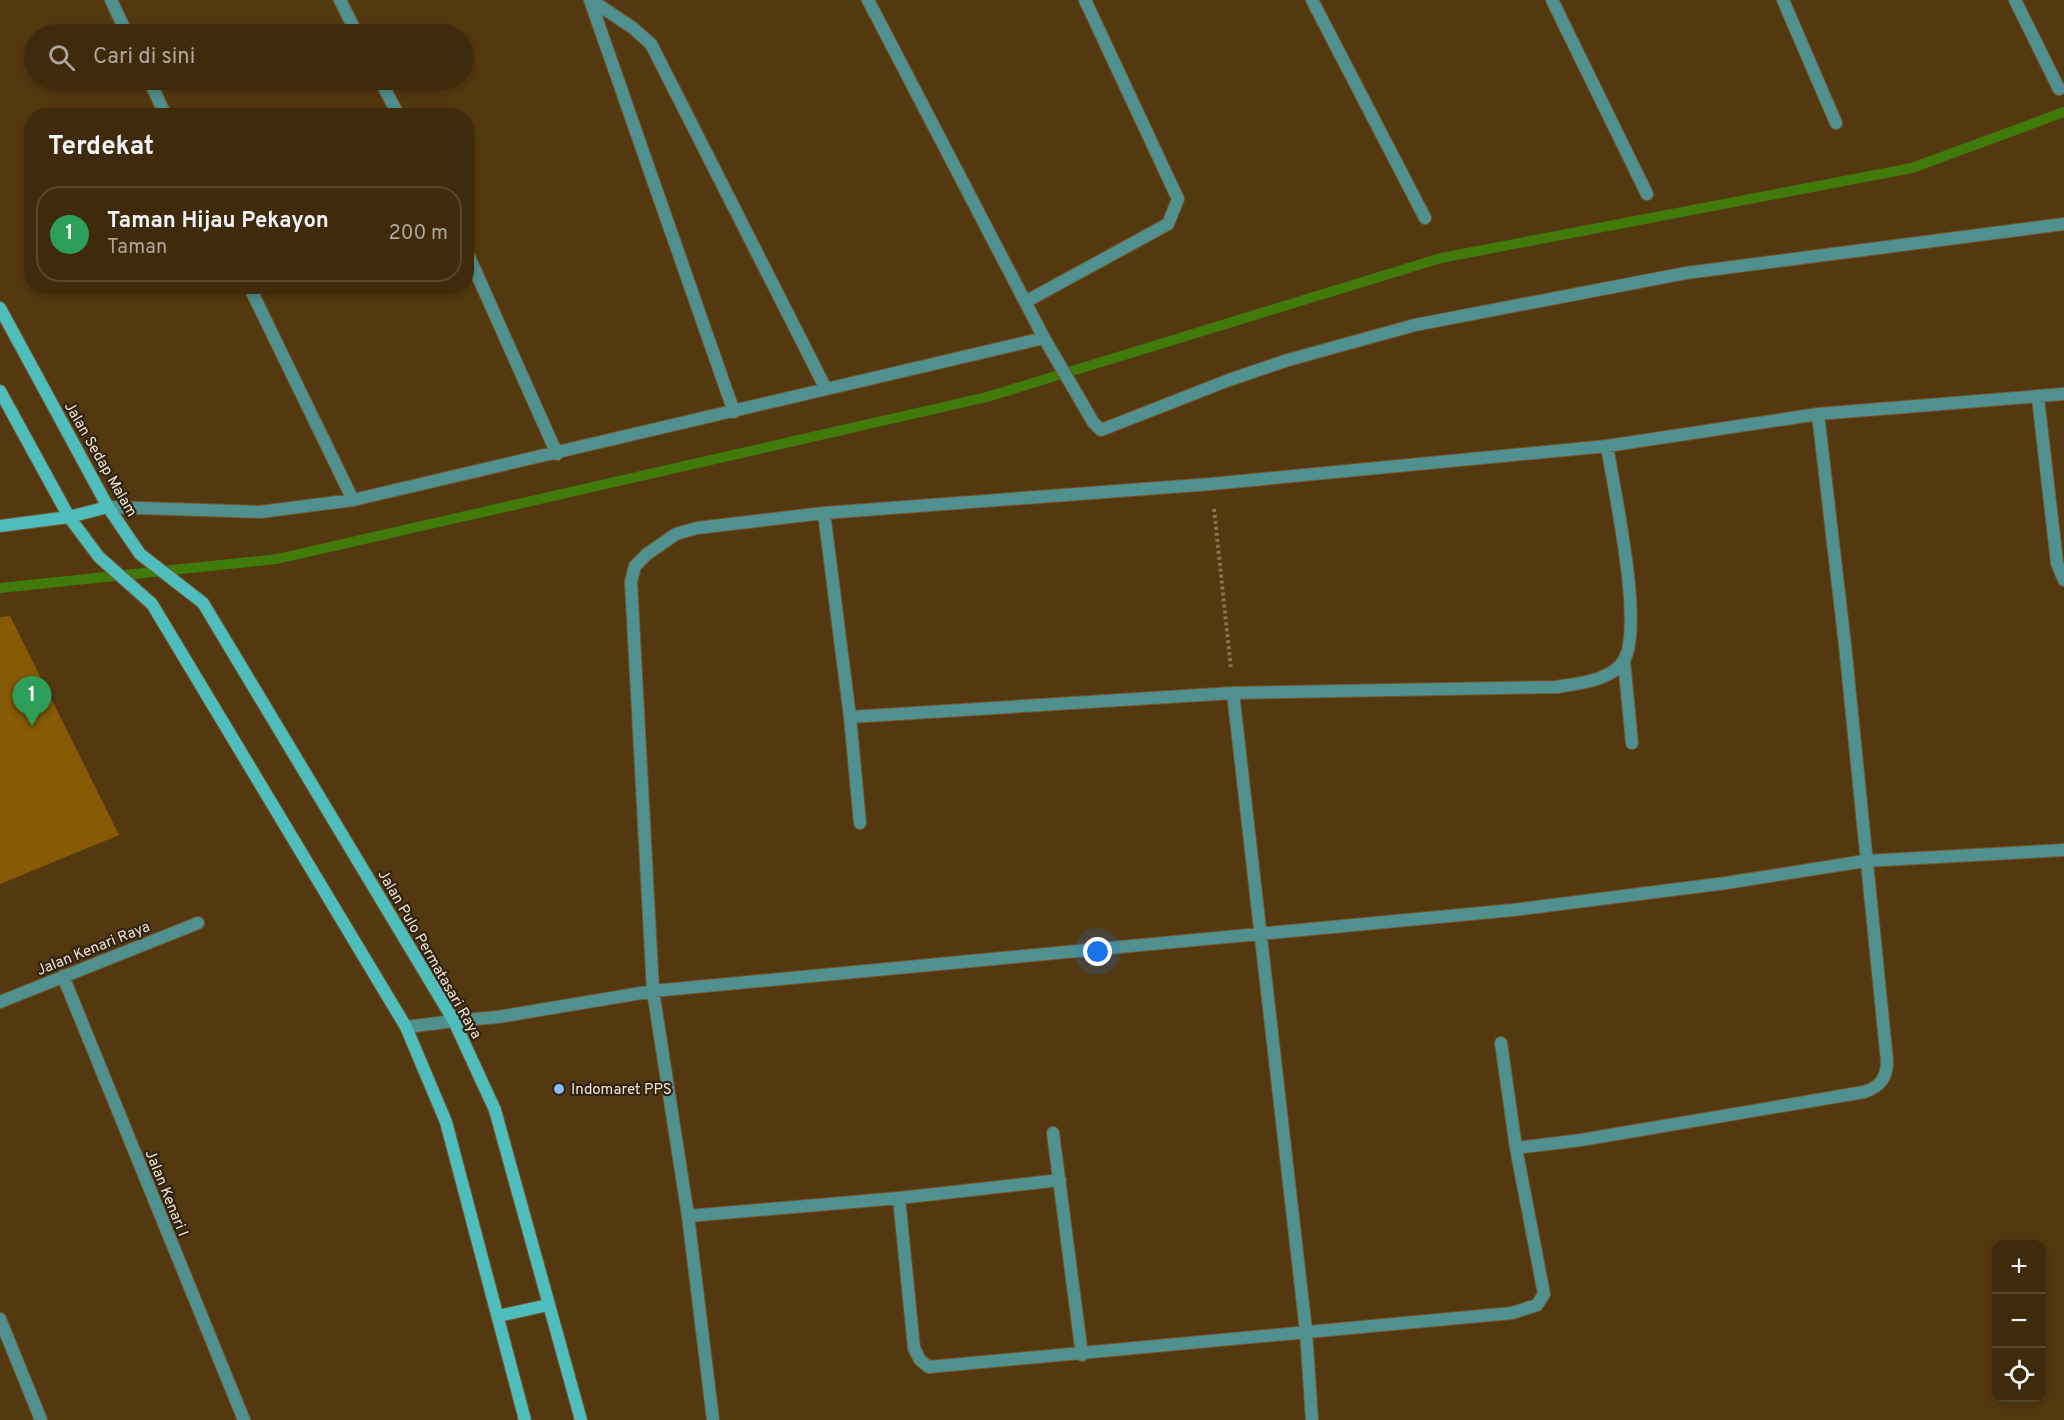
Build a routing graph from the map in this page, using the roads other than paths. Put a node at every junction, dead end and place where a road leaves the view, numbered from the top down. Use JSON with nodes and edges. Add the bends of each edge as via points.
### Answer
{"nodes":[{"id":1,"x":111,"y":0,"type":"edge"},
{"id":2,"x":340,"y":0,"type":"edge"},
{"id":3,"x":590,"y":0,"type":"edge"},
{"id":4,"x":1085,"y":0,"type":"edge"},
{"id":5,"x":1312,"y":0,"type":"edge"},
{"id":6,"x":1552,"y":0,"type":"edge"},
{"id":7,"x":1784,"y":0,"type":"edge"},
{"id":8,"x":2015,"y":0,"type":"edge"},
{"id":9,"x":873,"y":2,"type":"edge"},
{"id":10,"x":122,"y":24,"type":"edge"},
{"id":11,"x":352,"y":24,"type":"edge"},
{"id":12,"x":2059,"y":89,"type":"dead end"},
{"id":13,"x":154,"y":90,"type":"edge"},
{"id":14,"x":385,"y":90,"type":"edge"},
{"id":15,"x":162,"y":108,"type":"edge"},
{"id":16,"x":395,"y":108,"type":"edge"},
{"id":17,"x":1836,"y":123,"type":"dead end"},
{"id":18,"x":1647,"y":194,"type":"dead end"},
{"id":19,"x":1425,"y":218,"type":"dead end"},
{"id":20,"x":2064,"y":224,"type":"edge"},
{"id":21,"x":474,"y":268,"type":"edge"},
{"id":22,"x":253,"y":294,"type":"edge"},
{"id":23,"x":1025,"y":302,"type":"junction"},
{"id":24,"x":0,"y":308,"type":"edge"},
{"id":25,"x":1044,"y":338,"type":"junction"},
{"id":26,"x":825,"y":387,"type":"junction"},
{"id":27,"x":0,"y":391,"type":"edge"},
{"id":28,"x":2064,"y":394,"type":"edge"},
{"id":29,"x":2038,"y":398,"type":"junction"},
{"id":30,"x":734,"y":412,"type":"junction"},
{"id":31,"x":1818,"y":414,"type":"junction"},
{"id":32,"x":1607,"y":446,"type":"junction"},
{"id":33,"x":557,"y":454,"type":"junction"},
{"id":34,"x":353,"y":501,"type":"junction"},
{"id":35,"x":108,"y":507,"type":"junction"},
{"id":36,"x":824,"y":513,"type":"junction"},
{"id":37,"x":69,"y":517,"type":"junction"},
{"id":38,"x":0,"y":526,"type":"edge"},
{"id":39,"x":2064,"y":580,"type":"edge"},
{"id":40,"x":203,"y":603,"type":"joint"},
{"id":41,"x":1624,"y":661,"type":"junction"},
{"id":42,"x":1233,"y":693,"type":"junction"},
{"id":43,"x":850,"y":717,"type":"junction"},
{"id":44,"x":1632,"y":743,"type":"dead end"},
{"id":45,"x":860,"y":823,"type":"dead end"},
{"id":46,"x":2064,"y":850,"type":"edge"},
{"id":47,"x":1865,"y":861,"type":"junction"},
{"id":48,"x":198,"y":923,"type":"dead end"},
{"id":49,"x":1261,"y":932,"type":"junction"},
{"id":50,"x":63,"y":976,"type":"junction"},
{"id":51,"x":653,"y":991,"type":"junction"},
{"id":52,"x":0,"y":1002,"type":"edge"},
{"id":53,"x":454,"y":1021,"type":"junction"},
{"id":54,"x":406,"y":1027,"type":"junction"},
{"id":55,"x":1501,"y":1043,"type":"dead end"},
{"id":56,"x":1053,"y":1132,"type":"dead end"},
{"id":57,"x":1516,"y":1148,"type":"junction"},
{"id":58,"x":1060,"y":1180,"type":"junction"},
{"id":59,"x":899,"y":1198,"type":"junction"},
{"id":60,"x":688,"y":1216,"type":"junction"},
{"id":61,"x":548,"y":1305,"type":"junction"},
{"id":62,"x":498,"y":1316,"type":"junction"},
{"id":63,"x":0,"y":1319,"type":"edge"},
{"id":64,"x":1306,"y":1331,"type":"junction"},
{"id":65,"x":1082,"y":1355,"type":"junction"},
{"id":66,"x":41,"y":1420,"type":"edge"},
{"id":67,"x":244,"y":1420,"type":"edge"},
{"id":68,"x":525,"y":1420,"type":"edge"},
{"id":69,"x":581,"y":1420,"type":"edge"},
{"id":70,"x":713,"y":1420,"type":"edge"},
{"id":71,"x":1312,"y":1420,"type":"edge"}],
"edges":[{"from":1,"to":10,"type":"street"},
{"from":2,"to":11,"type":"street"},
{"from":3,"to":26,"type":"street","via":[[651,44]]},
{"from":3,"to":30,"type":"street"},
{"from":4,"to":23,"type":"street","via":[[1178,198],[1168,224]]},
{"from":5,"to":19,"type":"street"},
{"from":6,"to":18,"type":"street"},
{"from":7,"to":17,"type":"street"},
{"from":8,"to":12,"type":"street"},
{"from":9,"to":23,"type":"street"},
{"from":13,"to":15,"type":"street"},
{"from":14,"to":16,"type":"street"},
{"from":20,"to":25,"type":"street","via":[[1686,273],[1415,325],[1288,360],[1104,430],[1095,426]]},
{"from":21,"to":33,"type":"street"},
{"from":22,"to":34,"type":"street"},
{"from":23,"to":25,"type":"street"},
{"from":24,"to":35,"type":"street","name":"Jalan Sedap Malam"},
{"from":25,"to":26,"type":"street"},
{"from":26,"to":30,"type":"street"},
{"from":27,"to":37,"type":"street"},
{"from":28,"to":29,"type":"street"},
{"from":29,"to":31,"type":"street"},
{"from":29,"to":39,"type":"street","via":[[2057,563]]},
{"from":30,"to":33,"type":"street"},
{"from":31,"to":32,"type":"street"},
{"from":31,"to":47,"type":"street"},
{"from":32,"to":36,"type":"street","via":[[1211,484]]},
{"from":32,"to":41,"type":"street","via":[[1632,617]]},
{"from":33,"to":34,"type":"street"},
{"from":34,"to":35,"type":"street","via":[[260,512]]},
{"from":35,"to":37,"type":"street"},
{"from":35,"to":40,"type":"street","name":"Jalan Sedap Malam","via":[[140,554]]},
{"from":36,"to":43,"type":"street"},
{"from":36,"to":51,"type":"street","via":[[697,528],[676,534],[635,566],[632,575]]},
{"from":37,"to":38,"type":"street"},
{"from":37,"to":54,"type":"street","via":[[99,557],[152,604]]},
{"from":40,"to":53,"type":"street","name":"Jalan Pulo Permatasari Raya"},
{"from":41,"to":42,"type":"street","via":[[1606,675],[1557,687]]},
{"from":41,"to":44,"type":"street"},
{"from":42,"to":43,"type":"street"},
{"from":42,"to":49,"type":"street"},
{"from":43,"to":45,"type":"street"},
{"from":46,"to":47,"type":"street"},
{"from":47,"to":49,"type":"street","via":[[1514,910]]},
{"from":47,"to":57,"type":"street","via":[[1887,1061],[1885,1076],[1878,1086],[1864,1092]]},
{"from":48,"to":50,"type":"street","name":"Jalan Kenari Raya"},
{"from":49,"to":51,"type":"street"},
{"from":49,"to":64,"type":"street"},
{"from":50,"to":52,"type":"street","name":"Jalan Kenari Raya"},
{"from":50,"to":67,"type":"street","name":"Jalan Kenari I"},
{"from":51,"to":53,"type":"street"},
{"from":51,"to":60,"type":"street"},
{"from":53,"to":54,"type":"street"},
{"from":53,"to":61,"type":"street","name":"Jalan Pulo Permatasari Raya","via":[[495,1110]]},
{"from":54,"to":62,"type":"street","via":[[446,1122]]},
{"from":55,"to":57,"type":"street"},
{"from":56,"to":58,"type":"street"},
{"from":57,"to":64,"type":"street","via":[[1541,1270],[1544,1294],[1537,1305],[1512,1312]]},
{"from":58,"to":59,"type":"street"},
{"from":58,"to":65,"type":"street"},
{"from":59,"to":60,"type":"street"},
{"from":59,"to":65,"type":"street","via":[[914,1348],[920,1360],[929,1367]]},
{"from":60,"to":70,"type":"street"},
{"from":61,"to":62,"type":"street"},
{"from":61,"to":69,"type":"street","name":"Jalan Pulo Permatasari Raya"},
{"from":62,"to":68,"type":"street"},
{"from":63,"to":66,"type":"street"},
{"from":64,"to":65,"type":"street"},
{"from":64,"to":71,"type":"street"}]}
